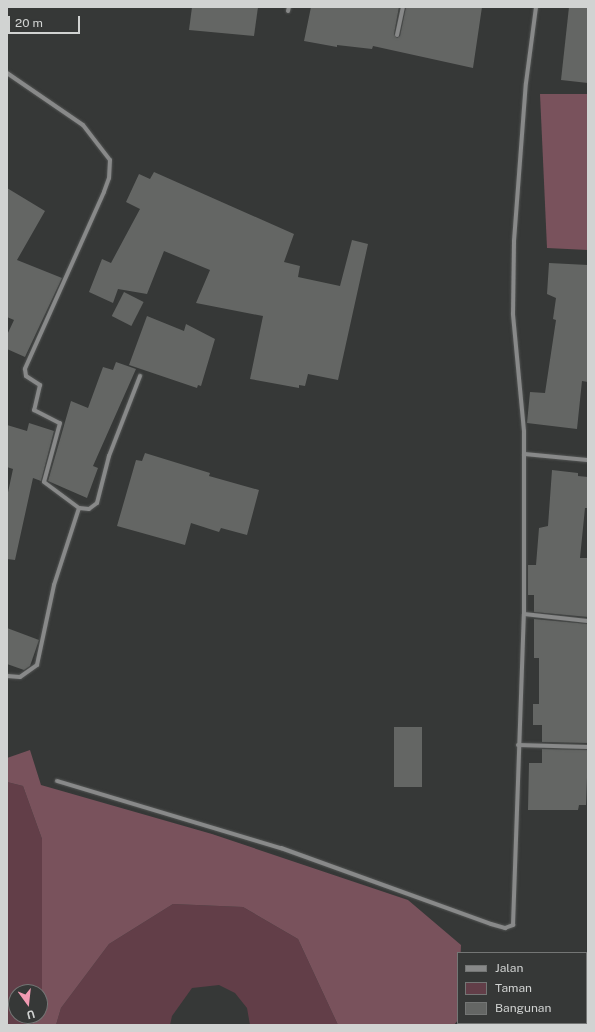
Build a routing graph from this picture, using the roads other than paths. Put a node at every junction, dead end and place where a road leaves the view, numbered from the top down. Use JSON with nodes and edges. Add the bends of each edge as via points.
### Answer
{"nodes":[{"id":1,"x":403,"y":7,"type":"edge"},
{"id":2,"x":536,"y":7,"type":"edge"},
{"id":3,"x":397,"y":35,"type":"dead end"},
{"id":4,"x":7,"y":73,"type":"edge"},
{"id":5,"x":140,"y":376,"type":"dead end"},
{"id":6,"x":524,"y":454,"type":"junction"},
{"id":7,"x":588,"y":460,"type":"edge"},
{"id":8,"x":79,"y":508,"type":"junction"},
{"id":9,"x":524,"y":614,"type":"junction"},
{"id":10,"x":588,"y":621,"type":"edge"},
{"id":11,"x":7,"y":676,"type":"edge"},
{"id":12,"x":518,"y":745,"type":"junction"},
{"id":13,"x":588,"y":747,"type":"edge"},
{"id":14,"x":57,"y":781,"type":"dead end"}],
"edges":[{"from":1,"to":3,"type":"street"},
{"from":2,"to":6,"type":"street","via":[[526,83],[514,241],[513,314]]},
{"from":4,"to":8,"type":"street","via":[[83,125],[110,160],[109,178],[104,192],[25,369],[26,376],[40,385],[34,410],[60,423],[44,482]]},
{"from":5,"to":8,"type":"street","via":[[109,456],[97,503],[89,508]]},
{"from":6,"to":7,"type":"street"},
{"from":6,"to":9,"type":"street"},
{"from":8,"to":11,"type":"street","via":[[54,585],[37,665],[20,677]]},
{"from":9,"to":10,"type":"street"},
{"from":9,"to":12,"type":"street"},
{"from":12,"to":13,"type":"street"},
{"from":12,"to":14,"type":"street","via":[[515,912],[510,928],[281,848]]}]}
